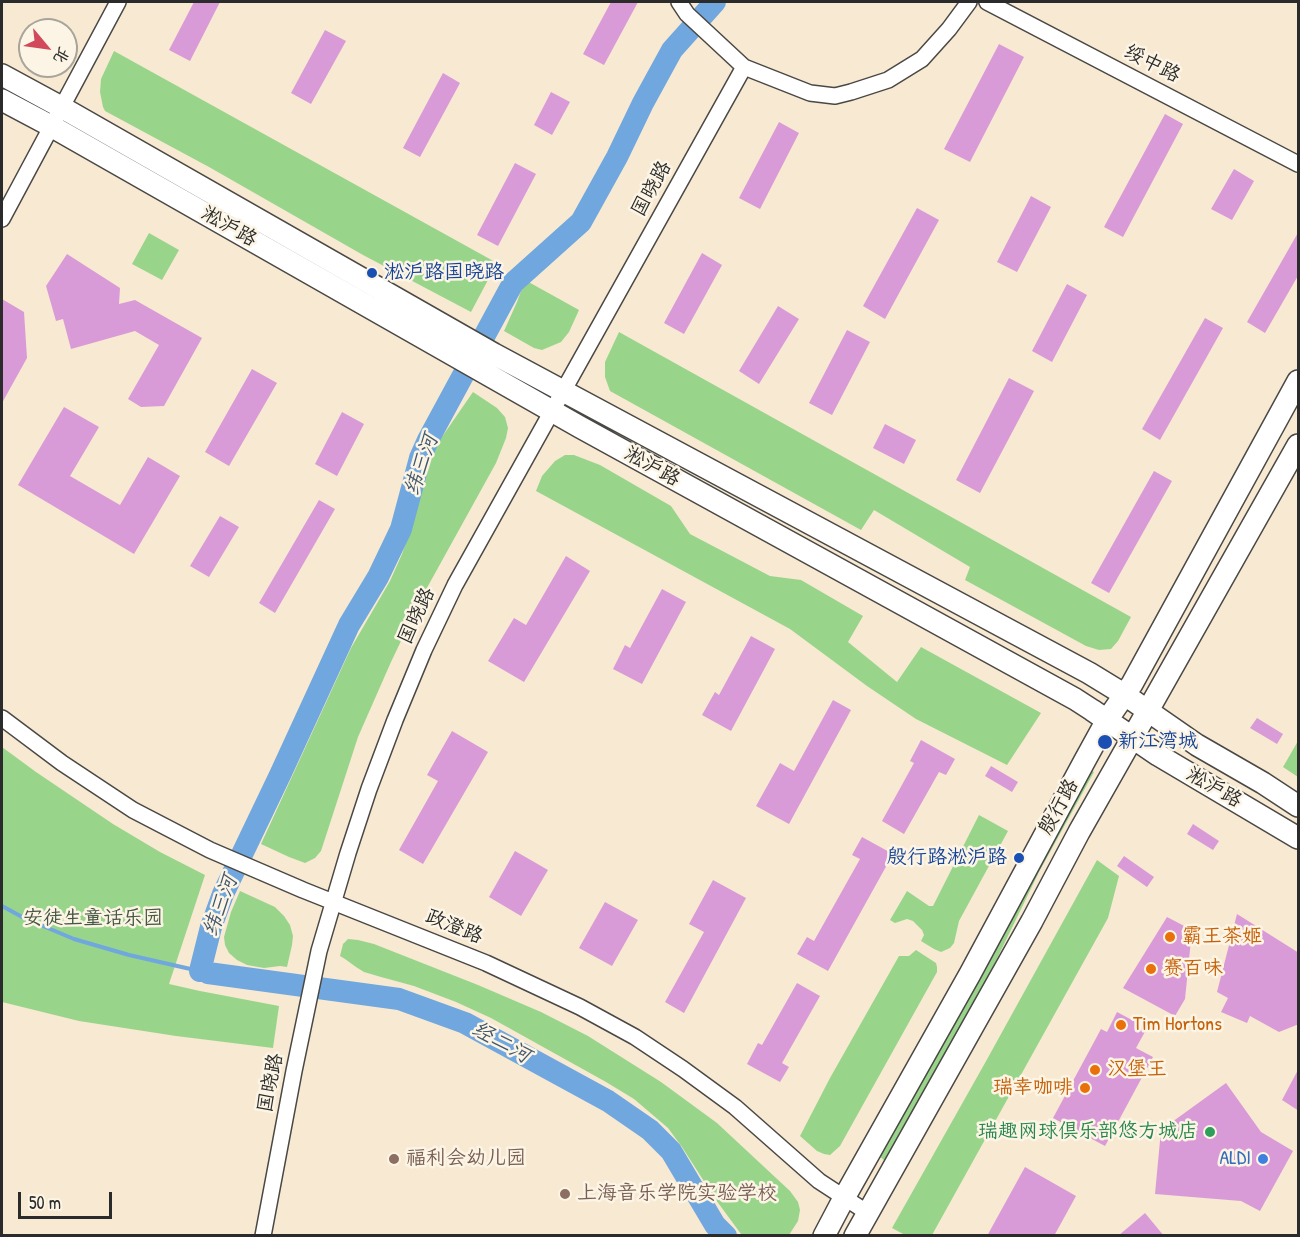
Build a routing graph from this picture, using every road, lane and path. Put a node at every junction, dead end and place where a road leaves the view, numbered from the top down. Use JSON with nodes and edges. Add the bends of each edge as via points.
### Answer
{"nodes":[{"id":1,"x":118,"y":2,"type":"edge"},
{"id":2,"x":679,"y":2,"type":"edge"},
{"id":3,"x":969,"y":2,"type":"edge"},
{"id":4,"x":987,"y":2,"type":"edge"},
{"id":5,"x":744,"y":67,"type":"junction"},
{"id":6,"x":2,"y":75,"type":"edge"},
{"id":7,"x":2,"y":100,"type":"edge"},
{"id":8,"x":61,"y":107,"type":"junction"},
{"id":9,"x":51,"y":126,"type":"junction"},
{"id":10,"x":1299,"y":164,"type":"edge"},
{"id":11,"x":2,"y":219,"type":"edge"},
{"id":12,"x":1299,"y":381,"type":"edge"},
{"id":13,"x":563,"y":391,"type":"junction"},
{"id":14,"x":552,"y":411,"type":"junction"},
{"id":15,"x":1299,"y":445,"type":"edge"},
{"id":16,"x":1125,"y":695,"type":"junction"},
{"id":17,"x":1148,"y":711,"type":"junction"},
{"id":18,"x":2,"y":718,"type":"edge"},
{"id":19,"x":1107,"y":720,"type":"junction"},
{"id":20,"x":1133,"y":737,"type":"junction"},
{"id":21,"x":1299,"y":806,"type":"edge"},
{"id":22,"x":1299,"y":838,"type":"edge"},
{"id":23,"x":333,"y":902,"type":"junction"},
{"id":24,"x":844,"y":1198,"type":"junction"},
{"id":25,"x":868,"y":1213,"type":"junction"},
{"id":26,"x":263,"y":1236,"type":"edge"},
{"id":27,"x":824,"y":1236,"type":"edge"},
{"id":28,"x":855,"y":1236,"type":"edge"}],
"edges":[{"from":1,"to":8,"type":"street"},
{"from":2,"to":5,"type":"street"},
{"from":3,"to":5,"type":"street","via":[[922,59],[888,80],[851,92],[835,96],[810,93]]},
{"from":4,"to":10,"type":"street","name":"绥中路"},
{"from":5,"to":13,"type":"street","name":"国晓路"},
{"from":6,"to":8,"type":"main road","name":"淞沪路"},
{"from":7,"to":9,"type":"main road","name":"淞沪路"},
{"from":8,"to":9,"type":"street"},
{"from":8,"to":13,"type":"main road","name":"淞沪路"},
{"from":9,"to":11,"type":"street"},
{"from":9,"to":14,"type":"main road","name":"淞沪路"},
{"from":12,"to":16,"type":"main road","name":"殷行路"},
{"from":13,"to":14,"type":"street","name":"国晓路"},
{"from":13,"to":16,"type":"main road","name":"淞沪路"},
{"from":14,"to":19,"type":"main road","name":"淞沪路"},
{"from":14,"to":23,"type":"street","name":"国晓路","via":[[455,585],[424,650],[369,789]]},
{"from":15,"to":17,"type":"main road","name":"殷行路"},
{"from":16,"to":17,"type":"main road","name":"淞沪路"},
{"from":16,"to":19,"type":"main road","name":"殷行路"},
{"from":17,"to":20,"type":"main road","name":"殷行路"},
{"from":17,"to":21,"type":"main road","name":"淞沪路"},
{"from":18,"to":23,"type":"street","name":"政澄路","via":[[134,810],[210,850]]},
{"from":19,"to":20,"type":"main road","name":"淞沪路"},
{"from":19,"to":24,"type":"main road","name":"殷行路"},
{"from":20,"to":22,"type":"main road","name":"淞沪路"},
{"from":20,"to":25,"type":"main road","name":"殷行路"},
{"from":23,"to":24,"type":"street","name":"政澄路","via":[[486,963],[635,1037],[735,1107]]},
{"from":23,"to":26,"type":"street","name":"国晓路","via":[[319,951]]},
{"from":24,"to":25,"type":"street","name":"政澄路"},
{"from":24,"to":27,"type":"main road","name":"殷行路"},
{"from":25,"to":28,"type":"main road","name":"殷行路"}]}
